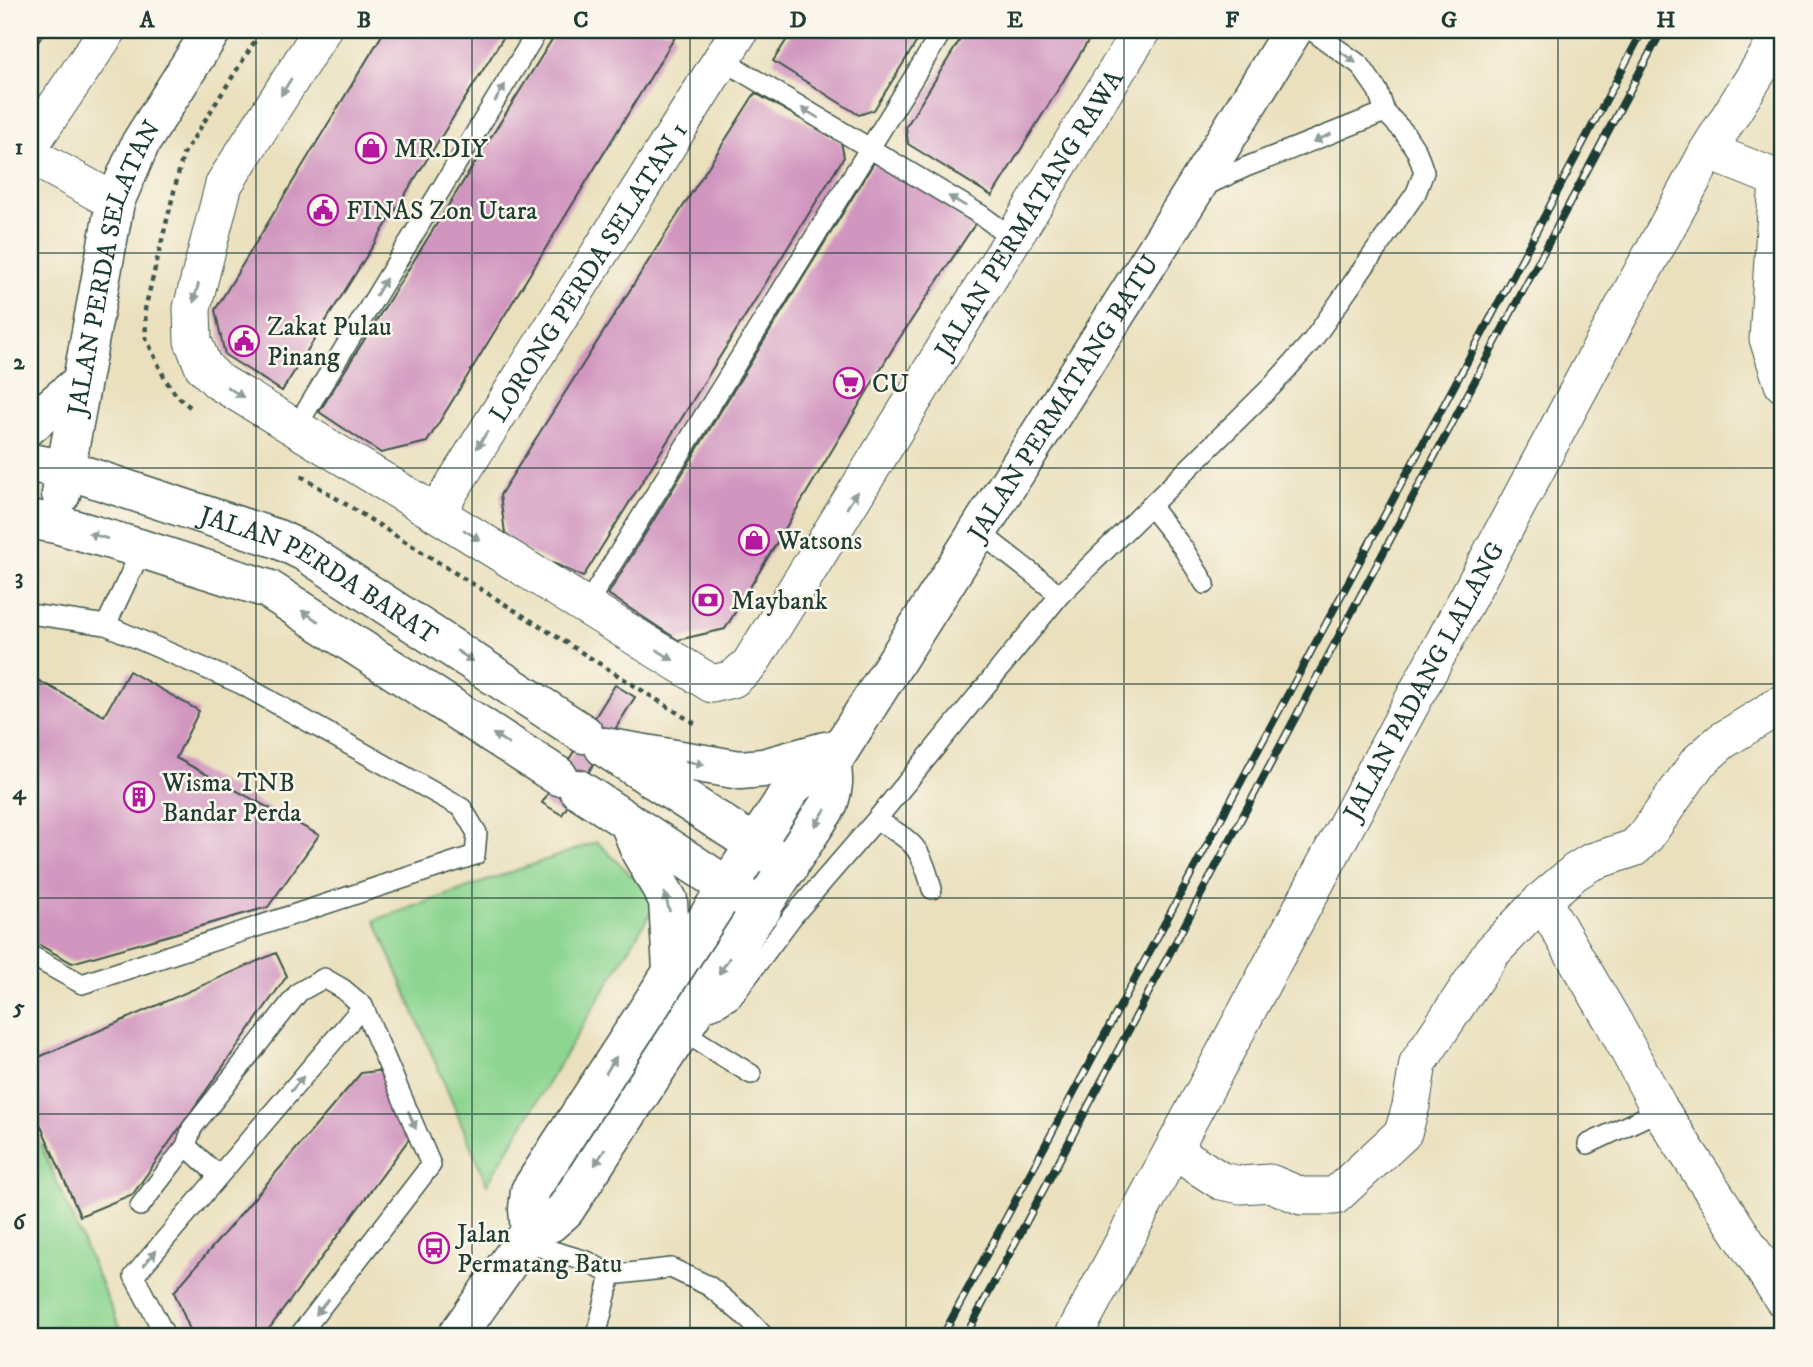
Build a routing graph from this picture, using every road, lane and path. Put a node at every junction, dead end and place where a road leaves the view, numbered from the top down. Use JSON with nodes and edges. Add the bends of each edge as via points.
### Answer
{"nodes":[{"id":1,"x":108,"y":30,"type":"edge"},
{"id":2,"x":212,"y":30,"type":"edge"},
{"id":3,"x":322,"y":30,"type":"edge"},
{"id":4,"x":538,"y":30,"type":"edge"},
{"id":5,"x":943,"y":30,"type":"edge"},
{"id":6,"x":1142,"y":30,"type":"edge"},
{"id":7,"x":1293,"y":30,"type":"edge"},
{"id":8,"x":1311,"y":30,"type":"edge"},
{"id":9,"x":1783,"y":31,"type":"edge"},
{"id":10,"x":731,"y":44,"type":"edge"},
{"id":11,"x":1385,"y":112,"type":"junction"},
{"id":12,"x":30,"y":145,"type":"edge"},
{"id":13,"x":868,"y":149,"type":"junction"},
{"id":14,"x":1708,"y":151,"type":"junction"},
{"id":15,"x":30,"y":155,"type":"edge"},
{"id":16,"x":1191,"y":195,"type":"junction"},
{"id":17,"x":116,"y":202,"type":"junction"},
{"id":18,"x":1014,"y":239,"type":"junction"},
{"id":19,"x":80,"y":383,"type":"junction"},
{"id":20,"x":1783,"y":384,"type":"edge"},
{"id":21,"x":30,"y":425,"type":"edge"},
{"id":22,"x":295,"y":429,"type":"junction"},
{"id":23,"x":47,"y":466,"type":"edge"},
{"id":24,"x":1150,"y":506,"type":"junction"},
{"id":25,"x":436,"y":513,"type":"junction"},
{"id":26,"x":43,"y":521,"type":"edge"},
{"id":27,"x":978,"y":531,"type":"junction"},
{"id":28,"x":142,"y":549,"type":"junction"},
{"id":29,"x":1205,"y":584,"type":"dead end"},
{"id":30,"x":1060,"y":595,"type":"junction"},
{"id":31,"x":586,"y":606,"type":"junction"},
{"id":32,"x":30,"y":614,"type":"edge"},
{"id":33,"x":106,"y":625,"type":"junction"},
{"id":34,"x":1783,"y":703,"type":"edge"},
{"id":35,"x":594,"y":740,"type":"junction"},
{"id":36,"x":837,"y":754,"type":"junction"},
{"id":37,"x":876,"y":820,"type":"junction"},
{"id":38,"x":629,"y":822,"type":"junction"},
{"id":39,"x":755,"y":845,"type":"junction"},
{"id":40,"x":789,"y":867,"type":"junction"},
{"id":41,"x":727,"y":886,"type":"junction"},
{"id":42,"x":932,"y":889,"type":"dead end"},
{"id":43,"x":1542,"y":900,"type":"junction"},
{"id":44,"x":777,"y":912,"type":"junction"},
{"id":45,"x":30,"y":955,"type":"edge"},
{"id":46,"x":672,"y":970,"type":"junction"},
{"id":47,"x":363,"y":1006,"type":"junction"},
{"id":48,"x":686,"y":1024,"type":"junction"},
{"id":49,"x":751,"y":1074,"type":"dead end"},
{"id":50,"x":1660,"y":1110,"type":"junction"},
{"id":51,"x":1588,"y":1144,"type":"dead end"},
{"id":52,"x":186,"y":1146,"type":"junction"},
{"id":53,"x":1173,"y":1150,"type":"junction"},
{"id":54,"x":219,"y":1176,"type":"junction"},
{"id":55,"x":140,"y":1206,"type":"dead end"},
{"id":56,"x":526,"y":1237,"type":"junction"},
{"id":57,"x":611,"y":1275,"type":"junction"},
{"id":58,"x":1783,"y":1299,"type":"edge"},
{"id":59,"x":166,"y":1337,"type":"edge"},
{"id":60,"x":298,"y":1337,"type":"edge"},
{"id":61,"x":456,"y":1337,"type":"edge"},
{"id":62,"x":596,"y":1337,"type":"edge"},
{"id":63,"x":765,"y":1337,"type":"edge"},
{"id":64,"x":1073,"y":1337,"type":"edge"}],
"edges":[{"from":1,"to":12,"type":"street"},
{"from":2,"to":17,"type":"main road","name":"JALAN PERDA SELATAN","via":[[140,144]]},
{"from":3,"to":22,"type":"street","one_way":true,"via":[[224,184],[192,308],[193,341],[203,366],[218,381]]},
{"from":22,"to":4,"type":"lane","one_way":true},
{"from":5,"to":13,"type":"lane"},
{"from":6,"to":18,"type":"street","name":"JALAN PERMATANG RAWA"},
{"from":7,"to":16,"type":"main road","name":"JALAN PERMATANG BATU"},
{"from":8,"to":11,"type":"lane","one_way":true,"via":[[1360,65],[1378,91]]},
{"from":9,"to":14,"type":"street","name":"JALAN PADANG LALANG"},
{"from":13,"to":10,"type":"lane","one_way":true},
{"from":10,"to":25,"type":"street","name":"LORONG PERDA SELATAN 1","one_way":true},
{"from":11,"to":16,"type":"lane","one_way":true,"via":[[1224,176]]},
{"from":11,"to":24,"type":"lane","via":[[1417,152],[1424,172],[1416,194],[1312,341]]},
{"from":18,"to":13,"type":"lane","one_way":true},
{"from":13,"to":31,"type":"lane"},
{"from":14,"to":20,"type":"street","via":[[1778,179],[1768,338]]},
{"from":14,"to":53,"type":"street","name":"JALAN PADANG LALANG"},
{"from":15,"to":17,"type":"street"},
{"from":16,"to":27,"type":"main road","name":"JALAN PERMATANG BATU"},
{"from":17,"to":19,"type":"main road","name":"JALAN PERDA SELATAN"},
{"from":31,"to":18,"type":"street","name":"JALAN PERMATANG RAWA","one_way":true,"via":[[712,684],[733,679],[750,664]]},
{"from":19,"to":21,"type":"main road"},
{"from":19,"to":23,"type":"main road","name":"JALAN PERDA SELATAN"},
{"from":22,"to":25,"type":"street"},
{"from":23,"to":26,"type":"main road","name":"JALAN PERDA SELATAN"},
{"from":23,"to":35,"type":"main road","name":"JALAN PERDA BARAT","one_way":true,"via":[[305,552]]},
{"from":24,"to":29,"type":"lane"},
{"from":24,"to":30,"type":"lane"},
{"from":25,"to":31,"type":"street","one_way":true},
{"from":28,"to":26,"type":"main road","name":"JALAN PERDA BARAT","one_way":true},
{"from":27,"to":30,"type":"lane"},
{"from":27,"to":36,"type":"main road","name":"JALAN PERMATANG BATU"},
{"from":28,"to":33,"type":"lane"},
{"from":38,"to":28,"type":"main road","name":"JALAN PERDA BARAT","one_way":true,"via":[[268,589]]},
{"from":30,"to":37,"type":"lane"},
{"from":32,"to":33,"type":"lane"},
{"from":33,"to":45,"type":"lane","via":[[241,684],[462,808],[477,833],[475,855],[82,984]]},
{"from":34,"to":43,"type":"street","via":[[1722,741],[1698,762],[1634,848],[1591,862]]},
{"from":35,"to":36,"type":"main road","one_way":true,"via":[[740,770]]},
{"from":35,"to":39,"type":"main road","name":"JALAN PERDA BARAT"},
{"from":36,"to":39,"type":"main road","via":[[793,786]]},
{"from":36,"to":40,"type":"main road","one_way":true,"via":[[828,805]]},
{"from":37,"to":42,"type":"lane","via":[[908,839],[924,859]]},
{"from":37,"to":44,"type":"lane"},
{"from":38,"to":41,"type":"main road","name":"JALAN PERDA BARAT"},
{"from":46,"to":38,"type":"main road","one_way":true,"via":[[668,900]]},
{"from":39,"to":40,"type":"main road","name":"JALAN PERDA BARAT"},
{"from":39,"to":41,"type":"main road"},
{"from":40,"to":44,"type":"main road"},
{"from":41,"to":44,"type":"main road","name":"JALAN PERDA BARAT"},
{"from":41,"to":46,"type":"main road"},
{"from":43,"to":50,"type":"street"},
{"from":43,"to":53,"type":"street","via":[[1492,951],[1418,1063],[1403,1133],[1335,1196],[1301,1196],[1270,1183],[1221,1181]]},
{"from":44,"to":48,"type":"main road","one_way":true},
{"from":56,"to":46,"type":"main road","one_way":true,"via":[[530,1191]]},
{"from":47,"to":52,"type":"lane","via":[[324,978],[299,992],[192,1128]]},
{"from":54,"to":47,"type":"lane","one_way":true},
{"from":47,"to":60,"type":"lane","one_way":true,"via":[[432,1165]]},
{"from":48,"to":49,"type":"lane"},
{"from":48,"to":56,"type":"main road","one_way":true,"via":[[565,1210]]},
{"from":50,"to":51,"type":"lane"},
{"from":50,"to":58,"type":"street"},
{"from":52,"to":54,"type":"lane"},
{"from":52,"to":55,"type":"lane"},
{"from":53,"to":64,"type":"street","name":"JALAN PADANG LALANG"},
{"from":59,"to":54,"type":"lane","one_way":true,"via":[[134,1276]]},
{"from":56,"to":57,"type":"lane"},
{"from":56,"to":61,"type":"main road"},
{"from":57,"to":62,"type":"lane"},
{"from":57,"to":63,"type":"lane","via":[[671,1268],[709,1286]]}]}
